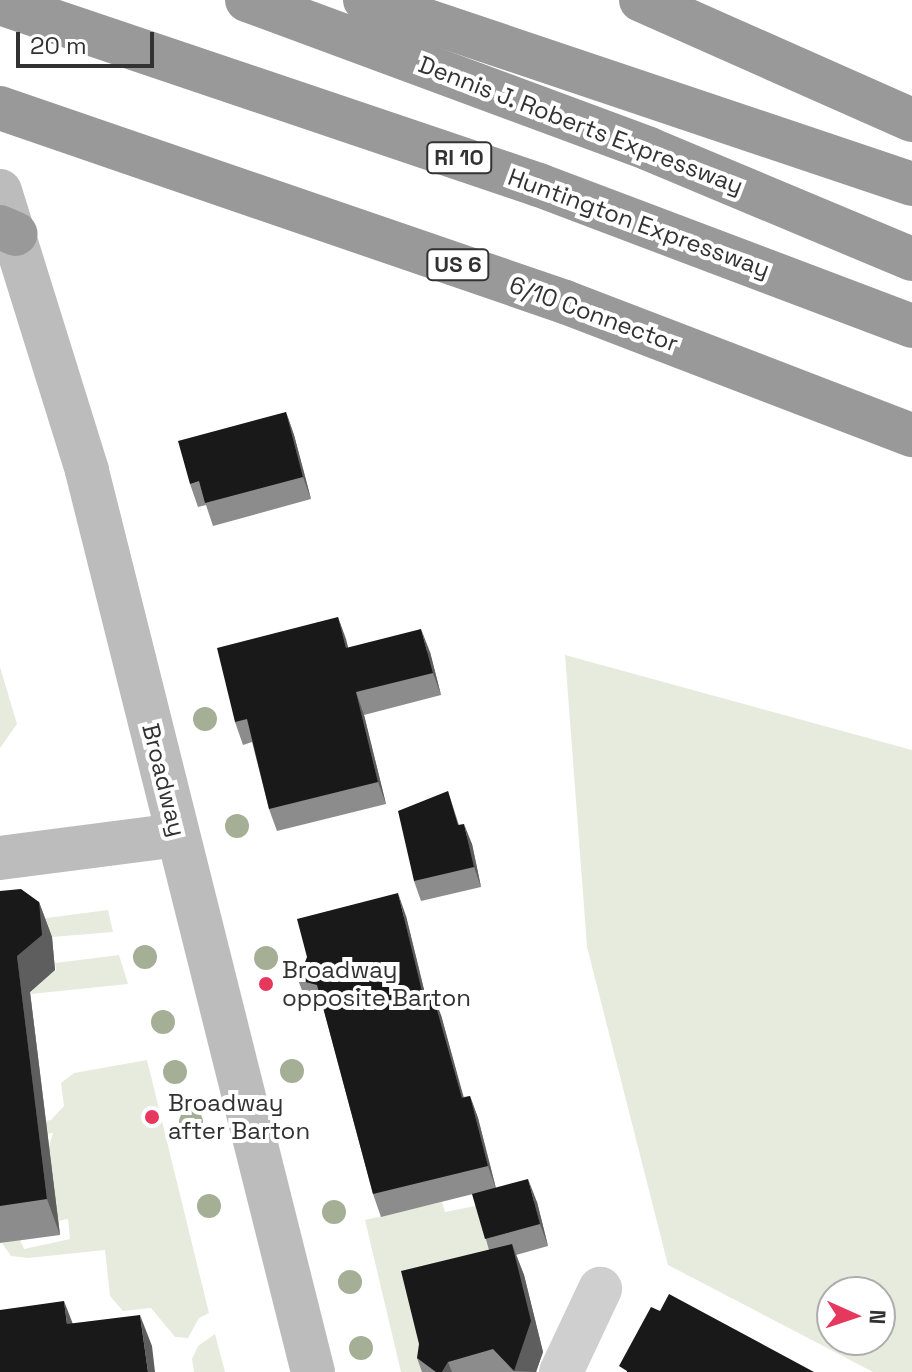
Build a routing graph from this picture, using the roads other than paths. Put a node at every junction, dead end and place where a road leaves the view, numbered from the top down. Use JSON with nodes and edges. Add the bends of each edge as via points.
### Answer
{"nodes":[{"id":1,"x":247,"y":0,"type":"edge"},
{"id":2,"x":365,"y":0,"type":"edge"},
{"id":3,"x":641,"y":0,"type":"edge"},
{"id":4,"x":0,"y":3,"type":"edge"},
{"id":5,"x":0,"y":108,"type":"edge"},
{"id":6,"x":912,"y":120,"type":"edge"},
{"id":7,"x":912,"y":184,"type":"edge"},
{"id":8,"x":0,"y":191,"type":"edge"},
{"id":9,"x":8,"y":230,"type":"edge"},
{"id":10,"x":912,"y":259,"type":"edge"},
{"id":11,"x":912,"y":326,"type":"edge"},
{"id":12,"x":912,"y":435,"type":"edge"},
{"id":13,"x":177,"y":835,"type":"junction"},
{"id":14,"x":0,"y":858,"type":"edge"},
{"id":15,"x":600,"y":1289,"type":"dead end"},
{"id":16,"x":313,"y":1372,"type":"edge"},
{"id":17,"x":561,"y":1372,"type":"edge"}],
"edges":[{"from":1,"to":10,"type":"highway","name":"Dennis J. Roberts Expressway","via":[[649,149]]},
{"from":2,"to":7,"type":"highway"},
{"from":3,"to":6,"type":"highway"},
{"from":4,"to":11,"type":"highway","name":"Huntington Expressway","number":"RI 10","via":[[539,185]]},
{"from":5,"to":12,"type":"highway","name":"6/10 Connector","number":"US 6","via":[[550,297]]},
{"from":8,"to":9,"type":"main road","name":"Broadway"},
{"from":9,"to":13,"type":"main road","name":"Broadway","via":[[87,471]]},
{"from":13,"to":14,"type":"main road"},
{"from":13,"to":16,"type":"main road","name":"Broadway"},
{"from":15,"to":17,"type":"street"}]}
